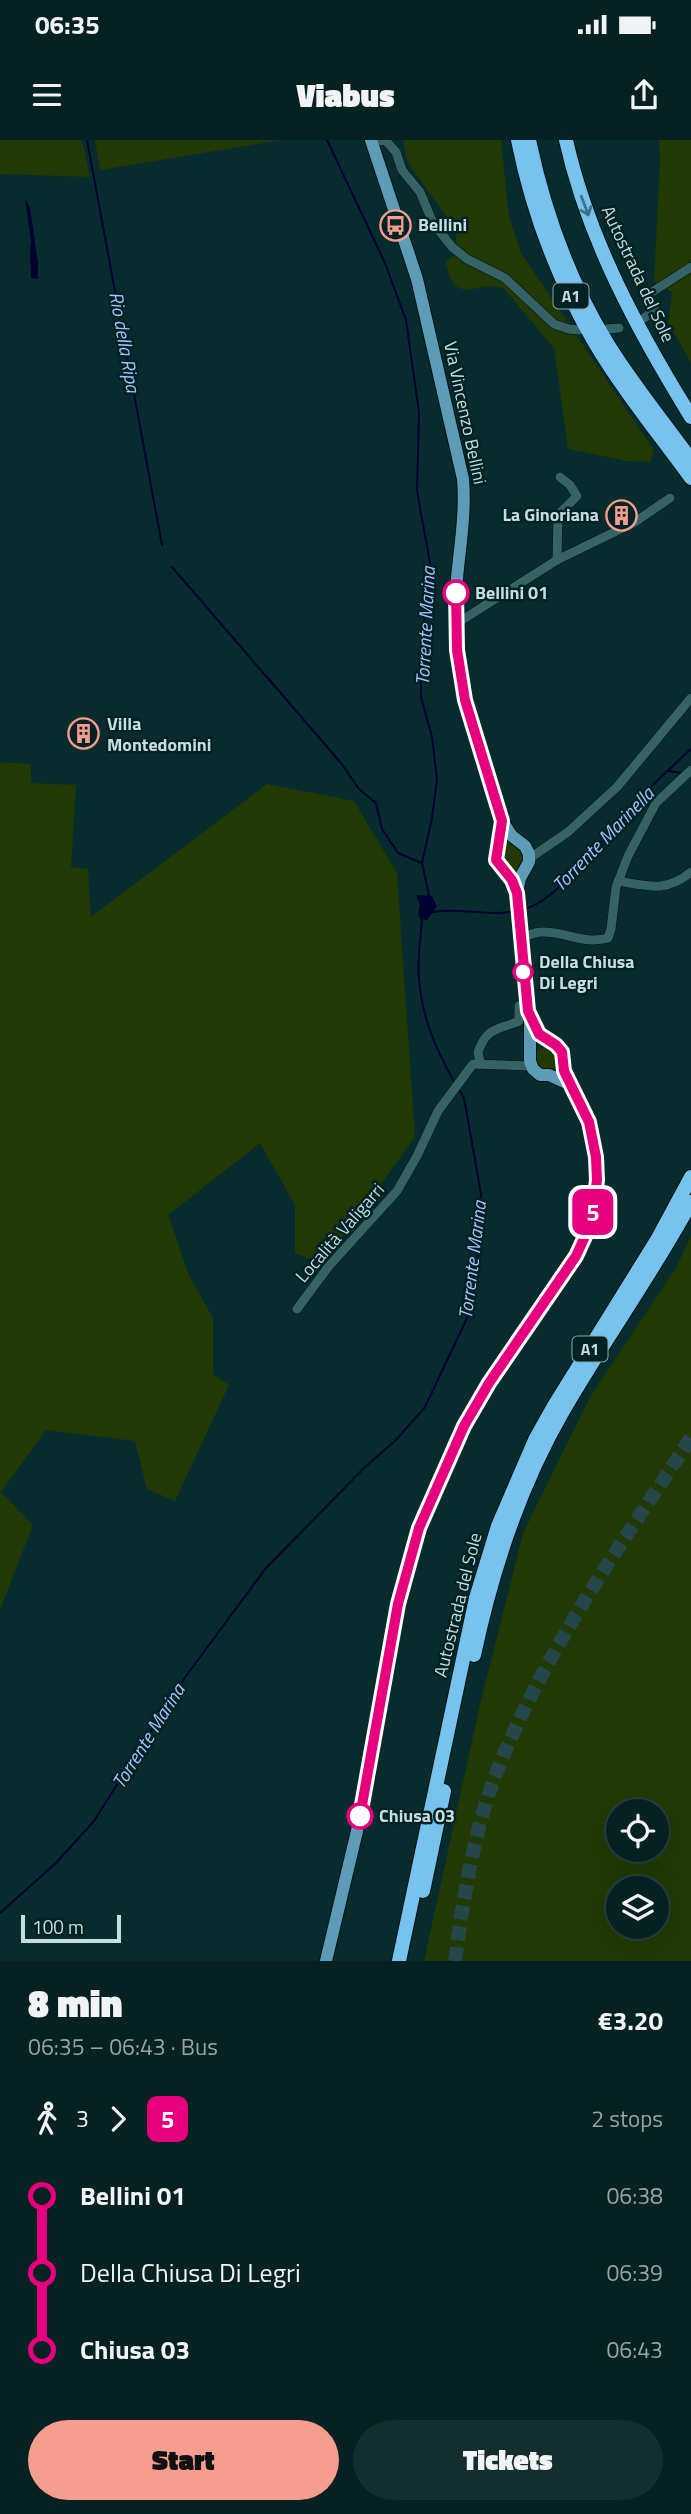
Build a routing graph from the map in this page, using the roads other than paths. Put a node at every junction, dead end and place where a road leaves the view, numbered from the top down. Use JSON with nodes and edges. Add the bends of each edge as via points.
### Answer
{"nodes":[{"id":1,"x":518,"y":140,"type":"edge"},
{"id":2,"x":529,"y":140,"type":"edge"},
{"id":3,"x":566,"y":140,"type":"edge"},
{"id":4,"x":372,"y":141,"type":"edge"},
{"id":5,"x":691,"y":267,"type":"edge"},
{"id":6,"x":644,"y":318,"type":"dead end"},
{"id":7,"x":619,"y":328,"type":"dead end"},
{"id":8,"x":607,"y":329,"type":"dead end"},
{"id":9,"x":579,"y":330,"type":"dead end"},
{"id":10,"x":691,"y":417,"type":"edge"},
{"id":11,"x":664,"y":432,"type":"junction"},
{"id":12,"x":691,"y":460,"type":"edge"},
{"id":13,"x":560,"y":477,"type":"dead end"},
{"id":14,"x":691,"y":478,"type":"edge"},
{"id":15,"x":670,"y":498,"type":"dead end"},
{"id":16,"x":557,"y":560,"type":"junction"},
{"id":17,"x":455,"y":620,"type":"junction"},
{"id":18,"x":691,"y":698,"type":"edge"},
{"id":19,"x":691,"y":770,"type":"edge"},
{"id":20,"x":502,"y":821,"type":"junction"},
{"id":21,"x":522,"y":844,"type":"junction"},
{"id":22,"x":551,"y":844,"type":"junction"},
{"id":23,"x":499,"y":848,"type":"junction"},
{"id":24,"x":526,"y":866,"type":"junction"},
{"id":25,"x":504,"y":871,"type":"junction"},
{"id":26,"x":691,"y":872,"type":"edge"},
{"id":27,"x":618,"y":881,"type":"junction"},
{"id":28,"x":518,"y":896,"type":"junction"},
{"id":29,"x":520,"y":936,"type":"junction"},
{"id":30,"x":526,"y":1003,"type":"junction"},
{"id":31,"x":531,"y":1019,"type":"junction"},
{"id":32,"x":548,"y":1042,"type":"junction"},
{"id":33,"x":531,"y":1060,"type":"junction"},
{"id":34,"x":480,"y":1062,"type":"junction"},
{"id":35,"x":562,"y":1065,"type":"junction"},
{"id":36,"x":549,"y":1075,"type":"junction"},
{"id":37,"x":569,"y":1084,"type":"junction"},
{"id":38,"x":691,"y":1177,"type":"edge"},
{"id":39,"x":691,"y":1202,"type":"edge"},
{"id":40,"x":297,"y":1309,"type":"dead end"},
{"id":41,"x":503,"y":1528,"type":"junction"},
{"id":42,"x":453,"y":1725,"type":"junction"},
{"id":43,"x":326,"y":1961,"type":"edge"},
{"id":44,"x":399,"y":1961,"type":"edge"},
{"id":45,"x":408,"y":1961,"type":"edge"}],
"edges":[{"from":1,"to":11,"type":"highway","number":"A1","via":[[548,246],[573,300],[597,346]]},
{"from":2,"to":11,"type":"highway","number":"A1","via":[[544,201],[582,297]]},
{"from":3,"to":10,"type":"highway","name":"Autostrada del Sole","number":"A1","one_way":true,"via":[[598,240],[661,368]]},
{"from":4,"to":9,"type":"street","via":[[392,146],[433,223],[452,247],[505,278],[554,324]]},
{"from":4,"to":17,"type":"main road","name":"Via Vincenzo Bellini","via":[[418,279],[463,479]]},
{"from":5,"to":6,"type":"street","via":[[649,295],[655,310]]},
{"from":7,"to":8,"type":"street"},
{"from":11,"to":12,"type":"highway","number":"A1"},
{"from":11,"to":14,"type":"highway","number":"A1"},
{"from":13,"to":16,"type":"street","via":[[577,496],[558,515]]},
{"from":15,"to":16,"type":"street","via":[[635,522]]},
{"from":16,"to":17,"type":"street","via":[[462,620]]},
{"from":17,"to":20,"type":"main road","name":"Via Vincenzo Bellini","via":[[465,700]]},
{"from":18,"to":22,"type":"street","via":[[617,787]]},
{"from":19,"to":27,"type":"street","via":[[656,803]]},
{"from":20,"to":21,"type":"main road","name":"Via Vincenzo Bellini"},
{"from":20,"to":23,"type":"main road","name":"Via Vincenzo Bellini"},
{"from":21,"to":22,"type":"street"},
{"from":21,"to":23,"type":"main road","via":[[510,841]]},
{"from":21,"to":24,"type":"main road","via":[[529,854]]},
{"from":22,"to":24,"type":"street"},
{"from":23,"to":25,"type":"main road","via":[[496,860]]},
{"from":24,"to":25,"type":"main road","via":[[512,874]]},
{"from":24,"to":28,"type":"main road"},
{"from":25,"to":28,"type":"main road"},
{"from":26,"to":27,"type":"street","via":[[658,887]]},
{"from":27,"to":29,"type":"street","via":[[608,937],[592,941],[541,932]]},
{"from":28,"to":29,"type":"main road"},
{"from":29,"to":30,"type":"main road"},
{"from":30,"to":31,"type":"main road"},
{"from":30,"to":34,"type":"street","via":[[519,1007],[519,1021],[489,1033],[478,1052]]},
{"from":31,"to":32,"type":"main road"},
{"from":31,"to":33,"type":"main road"},
{"from":32,"to":33,"type":"main road","via":[[540,1043]]},
{"from":32,"to":35,"type":"main road","via":[[562,1052]]},
{"from":33,"to":34,"type":"street","via":[[519,1066]]},
{"from":33,"to":36,"type":"main road","via":[[540,1074]]},
{"from":34,"to":40,"type":"street","name":"Località Valigarri","via":[[473,1063],[444,1102],[397,1191]]},
{"from":35,"to":36,"type":"main road"},
{"from":35,"to":37,"type":"main road"},
{"from":36,"to":37,"type":"main road"},
{"from":37,"to":43,"type":"main road","via":[[585,1111],[595,1147],[597,1180],[589,1225],[576,1256],[464,1426],[419,1528],[398,1604],[357,1832]]},
{"from":38,"to":41,"type":"highway","name":"Autostrada del Sole","number":"A1","via":[[548,1417],[519,1475]]},
{"from":39,"to":41,"type":"highway","name":"Autostrada del Sole","number":"A1","via":[[563,1411]]},
{"from":41,"to":42,"type":"highway","name":"Autostrada del Sole","number":"A1","via":[[476,1598]]},
{"from":42,"to":44,"type":"highway","name":"Autostrada del Sole","number":"A1"},
{"from":42,"to":45,"type":"highway","name":"Autostrada del Sole","number":"A1"}]}
